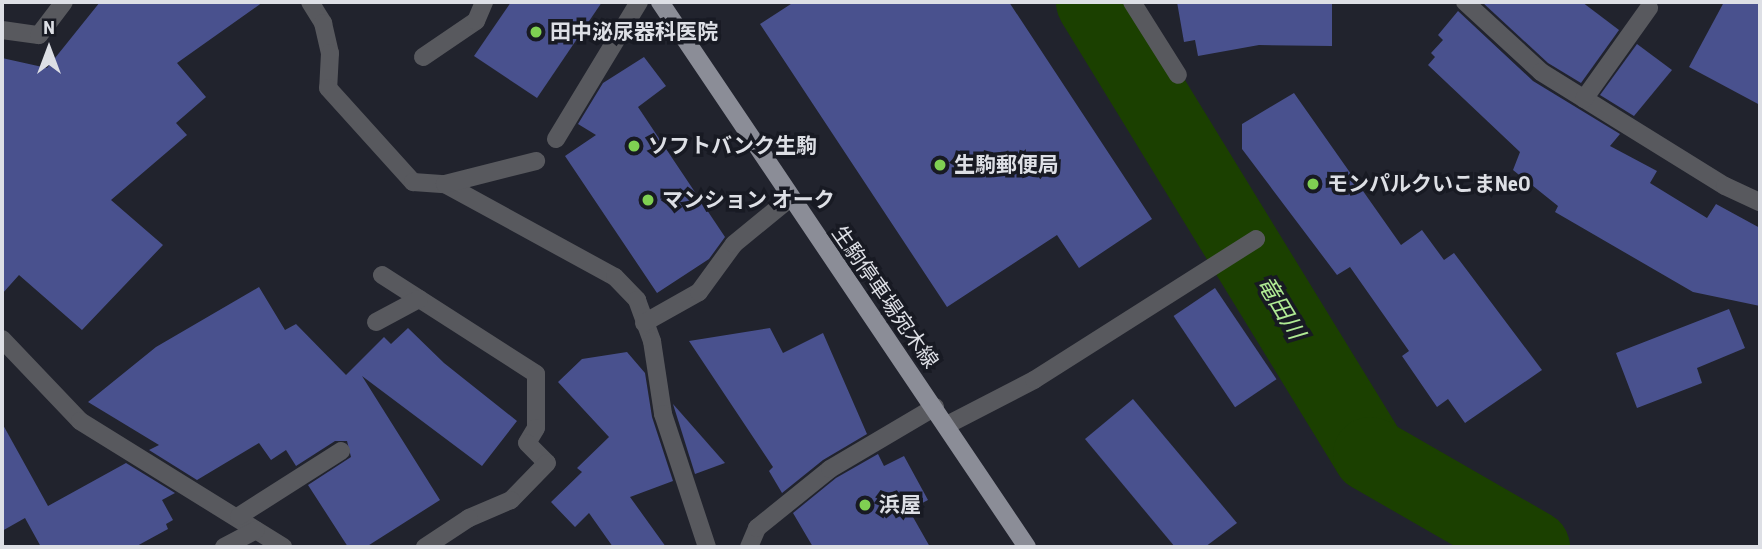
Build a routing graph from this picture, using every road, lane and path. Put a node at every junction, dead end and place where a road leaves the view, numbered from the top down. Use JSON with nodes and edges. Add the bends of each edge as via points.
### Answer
{"nodes":[{"id":1,"x":64,"y":2,"type":"edge"},
{"id":2,"x":310,"y":2,"type":"edge"},
{"id":3,"x":484,"y":2,"type":"edge"},
{"id":4,"x":639,"y":2,"type":"edge"},
{"id":5,"x":660,"y":2,"type":"edge"},
{"id":6,"x":1132,"y":2,"type":"edge"},
{"id":7,"x":1465,"y":2,"type":"edge"},
{"id":8,"x":1649,"y":8,"type":"dead end"},
{"id":9,"x":2,"y":30,"type":"edge"},
{"id":10,"x":423,"y":57,"type":"dead end"},
{"id":11,"x":1178,"y":75,"type":"dead end"},
{"id":12,"x":1584,"y":99,"type":"junction"},
{"id":13,"x":556,"y":139,"type":"dead end"},
{"id":14,"x":536,"y":161,"type":"dead end"},
{"id":15,"x":444,"y":184,"type":"junction"},
{"id":16,"x":789,"y":199,"type":"junction"},
{"id":17,"x":1760,"y":202,"type":"edge"},
{"id":18,"x":1256,"y":239,"type":"dead end"},
{"id":19,"x":382,"y":275,"type":"dead end"},
{"id":20,"x":419,"y":299,"type":"junction"},
{"id":21,"x":376,"y":322,"type":"dead end"},
{"id":22,"x":644,"y":323,"type":"junction"},
{"id":23,"x":2,"y":339,"type":"edge"},
{"id":24,"x":935,"y":407,"type":"junction"},
{"id":25,"x":947,"y":425,"type":"junction"},
{"id":26,"x":341,"y":452,"type":"dead end"},
{"id":27,"x":239,"y":516,"type":"junction"},
{"id":28,"x":256,"y":530,"type":"junction"},
{"id":29,"x":224,"y":547,"type":"edge"},
{"id":30,"x":283,"y":547,"type":"edge"},
{"id":31,"x":425,"y":547,"type":"edge"},
{"id":32,"x":707,"y":547,"type":"edge"},
{"id":33,"x":749,"y":547,"type":"edge"},
{"id":34,"x":1027,"y":547,"type":"edge"}],
"edges":[{"from":1,"to":9,"type":"street","via":[[38,36]]},
{"from":2,"to":15,"type":"street","via":[[323,23],[330,53],[328,88],[413,182]]},
{"from":3,"to":10,"type":"street","via":[[476,21]]},
{"from":4,"to":13,"type":"street"},
{"from":5,"to":16,"type":"main road","name":"生駒停車場宛木線"},
{"from":6,"to":11,"type":"street"},
{"from":7,"to":12,"type":"street","via":[[1541,72]]},
{"from":8,"to":12,"type":"street"},
{"from":12,"to":17,"type":"street"},
{"from":14,"to":15,"type":"street"},
{"from":15,"to":22,"type":"street","via":[[615,277],[637,300]]},
{"from":16,"to":22,"type":"street","via":[[734,244],[699,292]]},
{"from":16,"to":24,"type":"main road","name":"生駒停車場宛木線"},
{"from":18,"to":25,"type":"street","via":[[1034,380]]},
{"from":19,"to":20,"type":"street"},
{"from":20,"to":21,"type":"street"},
{"from":20,"to":31,"type":"street","via":[[536,374],[536,428],[527,443],[547,463],[511,500],[469,518]]},
{"from":22,"to":32,"type":"street","via":[[652,341],[663,414]]},
{"from":23,"to":27,"type":"street","via":[[80,421]]},
{"from":24,"to":25,"type":"main road","name":"生駒停車場宛木線"},
{"from":24,"to":33,"type":"street","via":[[830,469],[757,528]]},
{"from":25,"to":34,"type":"main road","name":"生駒停車場宛木線"},
{"from":26,"to":27,"type":"street"},
{"from":27,"to":28,"type":"street"},
{"from":28,"to":29,"type":"street"},
{"from":28,"to":30,"type":"street"}]}
